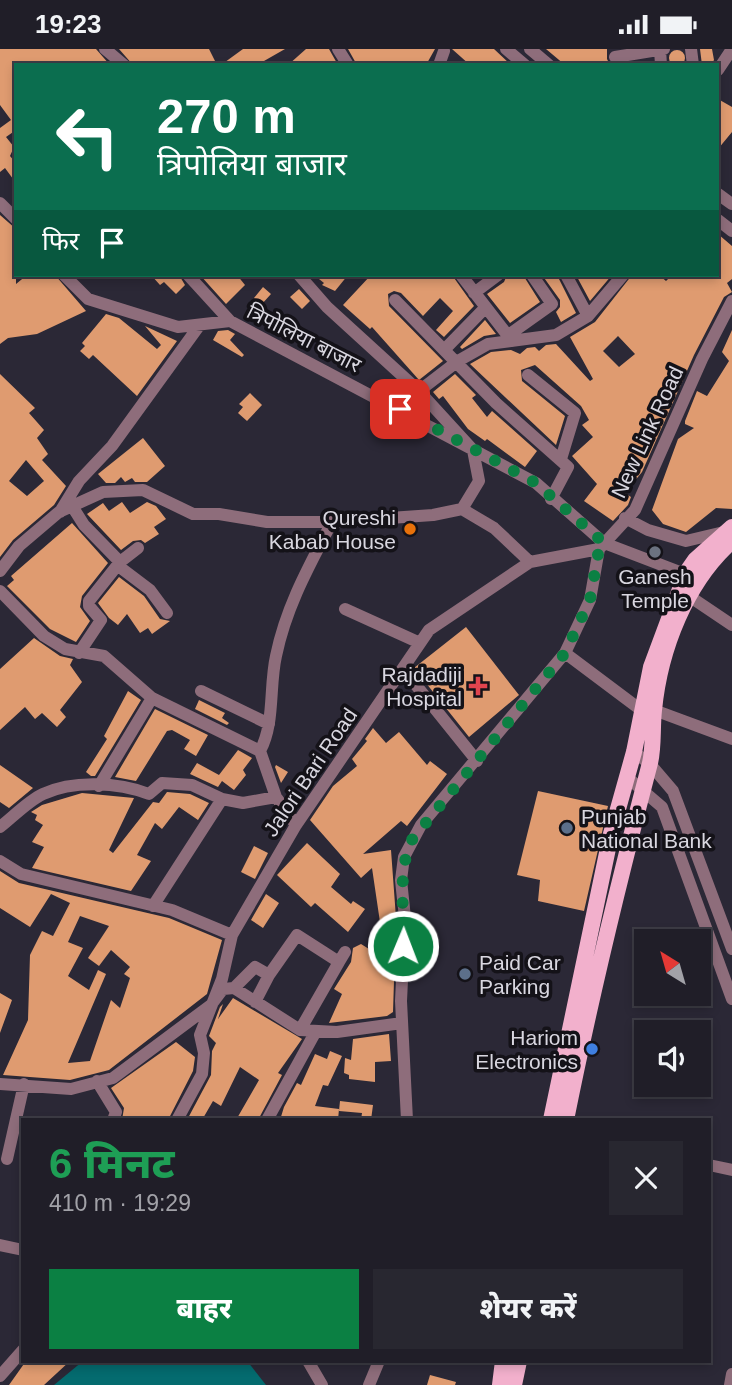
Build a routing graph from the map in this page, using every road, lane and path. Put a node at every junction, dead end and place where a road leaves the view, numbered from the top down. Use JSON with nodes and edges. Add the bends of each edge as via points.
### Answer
{"nodes":[{"id":1,"x":105,"y":49,"type":"edge"},
{"id":2,"x":506,"y":49,"type":"edge"},
{"id":3,"x":530,"y":49,"type":"edge"},
{"id":4,"x":661,"y":49,"type":"edge"},
{"id":5,"x":732,"y":49,"type":"edge"},
{"id":6,"x":444,"y":51,"type":"dead end"},
{"id":7,"x":615,"y":57,"type":"edge"},
{"id":8,"x":122,"y":63,"type":"edge"},
{"id":9,"x":440,"y":63,"type":"edge"},
{"id":10,"x":523,"y":63,"type":"edge"},
{"id":11,"x":547,"y":63,"type":"edge"},
{"id":12,"x":719,"y":68,"type":"edge"},
{"id":13,"x":0,"y":203,"type":"edge"},
{"id":14,"x":14,"y":217,"type":"edge"},
{"id":15,"x":66,"y":277,"type":"edge"},
{"id":16,"x":190,"y":277,"type":"edge"},
{"id":17,"x":301,"y":277,"type":"edge"},
{"id":18,"x":462,"y":277,"type":"edge"},
{"id":19,"x":495,"y":277,"type":"edge"},
{"id":20,"x":533,"y":277,"type":"edge"},
{"id":21,"x":567,"y":277,"type":"edge"},
{"id":22,"x":621,"y":277,"type":"edge"},
{"id":23,"x":474,"y":293,"type":"junction"},
{"id":24,"x":395,"y":300,"type":"dead end"},
{"id":25,"x":732,"y":301,"type":"edge"},
{"id":26,"x":485,"y":308,"type":"junction"},
{"id":27,"x":588,"y":316,"type":"junction"},
{"id":28,"x":230,"y":321,"type":"junction"},
{"id":29,"x":199,"y":326,"type":"junction"},
{"id":30,"x":509,"y":338,"type":"junction"},
{"id":31,"x":446,"y":349,"type":"junction"},
{"id":32,"x":458,"y":361,"type":"junction"},
{"id":33,"x":528,"y":375,"type":"dead end"},
{"id":34,"x":419,"y":391,"type":"junction"},
{"id":35,"x":473,"y":450,"type":"junction"},
{"id":36,"x":561,"y":459,"type":"junction"},
{"id":37,"x":551,"y":499,"type":"junction"},
{"id":38,"x":72,"y":506,"type":"junction"},
{"id":39,"x":462,"y":509,"type":"junction"},
{"id":40,"x":60,"y":512,"type":"junction"},
{"id":41,"x":625,"y":518,"type":"junction"},
{"id":42,"x":332,"y":522,"type":"junction"},
{"id":43,"x":731,"y":532,"type":"edge"},
{"id":44,"x":602,"y":546,"type":"junction"},
{"id":45,"x":138,"y":548,"type":"dead end"},
{"id":46,"x":530,"y":562,"type":"junction"},
{"id":47,"x":118,"y":563,"type":"junction"},
{"id":48,"x":0,"y":571,"type":"edge"},
{"id":49,"x":692,"y":576,"type":"junction"},
{"id":50,"x":0,"y":591,"type":"edge"},
{"id":51,"x":683,"y":592,"type":"junction"},
{"id":52,"x":345,"y":609,"type":"dead end"},
{"id":53,"x":167,"y":613,"type":"dead end"},
{"id":54,"x":732,"y":625,"type":"edge"},
{"id":55,"x":420,"y":643,"type":"junction"},
{"id":56,"x":79,"y":653,"type":"junction"},
{"id":57,"x":565,"y":653,"type":"junction"},
{"id":58,"x":403,"y":669,"type":"junction"},
{"id":59,"x":201,"y":691,"type":"dead end"},
{"id":60,"x":152,"y":698,"type":"junction"},
{"id":61,"x":646,"y":709,"type":"junction"},
{"id":62,"x":269,"y":724,"type":"junction"},
{"id":63,"x":732,"y":739,"type":"edge"},
{"id":64,"x":260,"y":751,"type":"junction"},
{"id":65,"x":634,"y":752,"type":"junction"},
{"id":66,"x":477,"y":761,"type":"junction"},
{"id":67,"x":650,"y":764,"type":"junction"},
{"id":68,"x":627,"y":776,"type":"junction"},
{"id":69,"x":99,"y":786,"type":"junction"},
{"id":70,"x":642,"y":788,"type":"junction"},
{"id":71,"x":276,"y":797,"type":"junction"},
{"id":72,"x":222,"y":799,"type":"junction"},
{"id":73,"x":296,"y":825,"type":"junction"},
{"id":74,"x":0,"y":827,"type":"edge"},
{"id":75,"x":0,"y":861,"type":"edge"},
{"id":76,"x":153,"y":906,"type":"junction"},
{"id":77,"x":232,"y":935,"type":"junction"},
{"id":78,"x":732,"y":949,"type":"edge"},
{"id":79,"x":728,"y":972,"type":"edge"},
{"id":80,"x":269,"y":975,"type":"junction"},
{"id":81,"x":234,"y":988,"type":"junction"},
{"id":82,"x":732,"y":999,"type":"edge"},
{"id":83,"x":255,"y":1002,"type":"junction"},
{"id":84,"x":211,"y":1005,"type":"junction"},
{"id":85,"x":402,"y":1023,"type":"junction"},
{"id":86,"x":300,"y":1030,"type":"junction"},
{"id":87,"x":316,"y":1031,"type":"junction"},
{"id":88,"x":97,"y":1081,"type":"junction"},
{"id":89,"x":0,"y":1084,"type":"edge"},
{"id":90,"x":24,"y":1084,"type":"junction"},
{"id":91,"x":114,"y":1118,"type":"edge"},
{"id":92,"x":178,"y":1118,"type":"edge"},
{"id":93,"x":268,"y":1118,"type":"edge"},
{"id":94,"x":407,"y":1118,"type":"edge"},
{"id":95,"x":551,"y":1118,"type":"edge"},
{"id":96,"x":566,"y":1118,"type":"edge"},
{"id":97,"x":7,"y":1159,"type":"dead end"},
{"id":98,"x":711,"y":1165,"type":"edge"},
{"id":99,"x":732,"y":1170,"type":"edge"},
{"id":100,"x":0,"y":1245,"type":"edge"},
{"id":101,"x":21,"y":1250,"type":"edge"},
{"id":102,"x":21,"y":1352,"type":"edge"},
{"id":103,"x":309,"y":1363,"type":"edge"},
{"id":104,"x":378,"y":1363,"type":"edge"},
{"id":105,"x":503,"y":1363,"type":"edge"},
{"id":106,"x":519,"y":1363,"type":"edge"},
{"id":107,"x":0,"y":1376,"type":"edge"},
{"id":108,"x":322,"y":1385,"type":"edge"},
{"id":109,"x":369,"y":1385,"type":"edge"},
{"id":110,"x":499,"y":1385,"type":"edge"},
{"id":111,"x":514,"y":1385,"type":"edge"}],
"edges":[{"from":1,"to":8,"type":"street"},
{"from":2,"to":10,"type":"street"},
{"from":3,"to":11,"type":"street"},
{"from":4,"to":7,"type":"street"},
{"from":5,"to":12,"type":"street"},
{"from":6,"to":9,"type":"street"},
{"from":13,"to":14,"type":"street"},
{"from":15,"to":29,"type":"street","name":"त्रिपोलिया बाजार","via":[[88,299],[106,307],[178,327]]},
{"from":16,"to":28,"type":"street"},
{"from":17,"to":34,"type":"street"},
{"from":18,"to":23,"type":"street"},
{"from":19,"to":23,"type":"street"},
{"from":20,"to":30,"type":"street","via":[[552,304]]},
{"from":21,"to":27,"type":"street"},
{"from":22,"to":27,"type":"street"},
{"from":23,"to":26,"type":"street"},
{"from":24,"to":31,"type":"street"},
{"from":25,"to":41,"type":"street","name":"New Link Road","via":[[635,510]]},
{"from":26,"to":30,"type":"street"},
{"from":26,"to":31,"type":"street"},
{"from":27,"to":30,"type":"street","via":[[556,335]]},
{"from":28,"to":29,"type":"street","name":"त्रिपोलिया बाजार"},
{"from":28,"to":35,"type":"street","name":"त्रिपोलिया बाजार"},
{"from":29,"to":40,"type":"street"},
{"from":30,"to":32,"type":"street"},
{"from":31,"to":32,"type":"street"},
{"from":32,"to":34,"type":"street"},
{"from":32,"to":36,"type":"street","via":[[496,403]]},
{"from":33,"to":36,"type":"street","via":[[575,413]]},
{"from":34,"to":35,"type":"street"},
{"from":35,"to":37,"type":"street","name":"त्रिपोलिया बाजार","via":[[536,483]]},
{"from":35,"to":39,"type":"street","via":[[479,481]]},
{"from":36,"to":37,"type":"street","via":[[568,467]]},
{"from":37,"to":44,"type":"street","name":"त्रिपोलिया बाजार"},
{"from":38,"to":40,"type":"street"},
{"from":38,"to":42,"type":"street","via":[[103,492],[143,490],[193,515]]},
{"from":38,"to":47,"type":"street"},
{"from":39,"to":42,"type":"street"},
{"from":39,"to":46,"type":"street","via":[[494,528]]},
{"from":40,"to":48,"type":"street","via":[[19,546]]},
{"from":41,"to":43,"type":"street","via":[[686,541]]},
{"from":41,"to":44,"type":"street","name":"New Link Road"},
{"from":42,"to":62,"type":"street","via":[[287,611],[275,658]]},
{"from":43,"to":49,"type":"main road","via":[[695,561]]},
{"from":44,"to":46,"type":"street","name":"Jalori Bari Road"},
{"from":44,"to":49,"type":"street","name":"त्रिपोलिया बाजार"},
{"from":44,"to":57,"type":"street","via":[[590,600]]},
{"from":45,"to":47,"type":"street"},
{"from":46,"to":55,"type":"street","name":"Jalori Bari Road","via":[[429,630]]},
{"from":47,"to":53,"type":"street","via":[[150,590]]},
{"from":47,"to":56,"type":"street","via":[[89,601],[101,620]]},
{"from":49,"to":51,"type":"main road"},
{"from":50,"to":56,"type":"street","via":[[44,636]]},
{"from":51,"to":54,"type":"street"},
{"from":51,"to":61,"type":"main road","via":[[651,667]]},
{"from":52,"to":55,"type":"street"},
{"from":55,"to":58,"type":"street","name":"Jalori Bari Road"},
{"from":56,"to":60,"type":"street","via":[[104,656]]},
{"from":57,"to":61,"type":"street"},
{"from":57,"to":66,"type":"street"},
{"from":58,"to":66,"type":"street"},
{"from":58,"to":73,"type":"street","name":"Jalori Bari Road"},
{"from":59,"to":62,"type":"street"},
{"from":60,"to":64,"type":"street"},
{"from":60,"to":69,"type":"street"},
{"from":61,"to":63,"type":"street"},
{"from":61,"to":65,"type":"main road"},
{"from":61,"to":67,"type":"main road"},
{"from":62,"to":64,"type":"street"},
{"from":64,"to":71,"type":"street"},
{"from":65,"to":67,"type":"street"},
{"from":65,"to":68,"type":"main road"},
{"from":66,"to":85,"type":"street","via":[[421,825],[404,857]]},
{"from":67,"to":70,"type":"main road"},
{"from":67,"to":78,"type":"street","via":[[683,813]]},
{"from":68,"to":70,"type":"street"},
{"from":68,"to":95,"type":"main road"},
{"from":69,"to":72,"type":"street","via":[[134,788],[149,794],[162,783],[192,785]]},
{"from":69,"to":74,"type":"street","via":[[75,785],[41,795]]},
{"from":70,"to":79,"type":"street","via":[[662,807]]},
{"from":70,"to":96,"type":"main road"},
{"from":71,"to":72,"type":"street","via":[[243,803]]},
{"from":71,"to":73,"type":"street"},
{"from":72,"to":76,"type":"street"},
{"from":73,"to":77,"type":"street","name":"Jalori Bari Road"},
{"from":75,"to":76,"type":"street","via":[[21,874]]},
{"from":76,"to":77,"type":"street"},
{"from":77,"to":84,"type":"street","name":"Jalori Bari Road"},
{"from":79,"to":82,"type":"street"},
{"from":80,"to":81,"type":"street","via":[[255,967]]},
{"from":80,"to":83,"type":"street"},
{"from":80,"to":86,"type":"street","via":[[297,935],[342,957]]},
{"from":81,"to":83,"type":"street"},
{"from":81,"to":84,"type":"street","via":[[223,989]]},
{"from":83,"to":86,"type":"street"},
{"from":84,"to":88,"type":"street","via":[[118,1075]]},
{"from":84,"to":92,"type":"street","name":"Jalori Bari Road","via":[[200,1035],[202,1074]]},
{"from":85,"to":87,"type":"street"},
{"from":85,"to":94,"type":"street"},
{"from":86,"to":87,"type":"street"},
{"from":87,"to":93,"type":"street"},
{"from":88,"to":90,"type":"street","via":[[71,1089]]},
{"from":88,"to":91,"type":"street","via":[[116,1112]]},
{"from":89,"to":90,"type":"street"},
{"from":90,"to":97,"type":"street"},
{"from":98,"to":99,"type":"street"},
{"from":100,"to":101,"type":"street"},
{"from":102,"to":107,"type":"street"},
{"from":103,"to":108,"type":"street"},
{"from":104,"to":109,"type":"street"},
{"from":105,"to":110,"type":"main road"},
{"from":106,"to":111,"type":"main road"}]}
